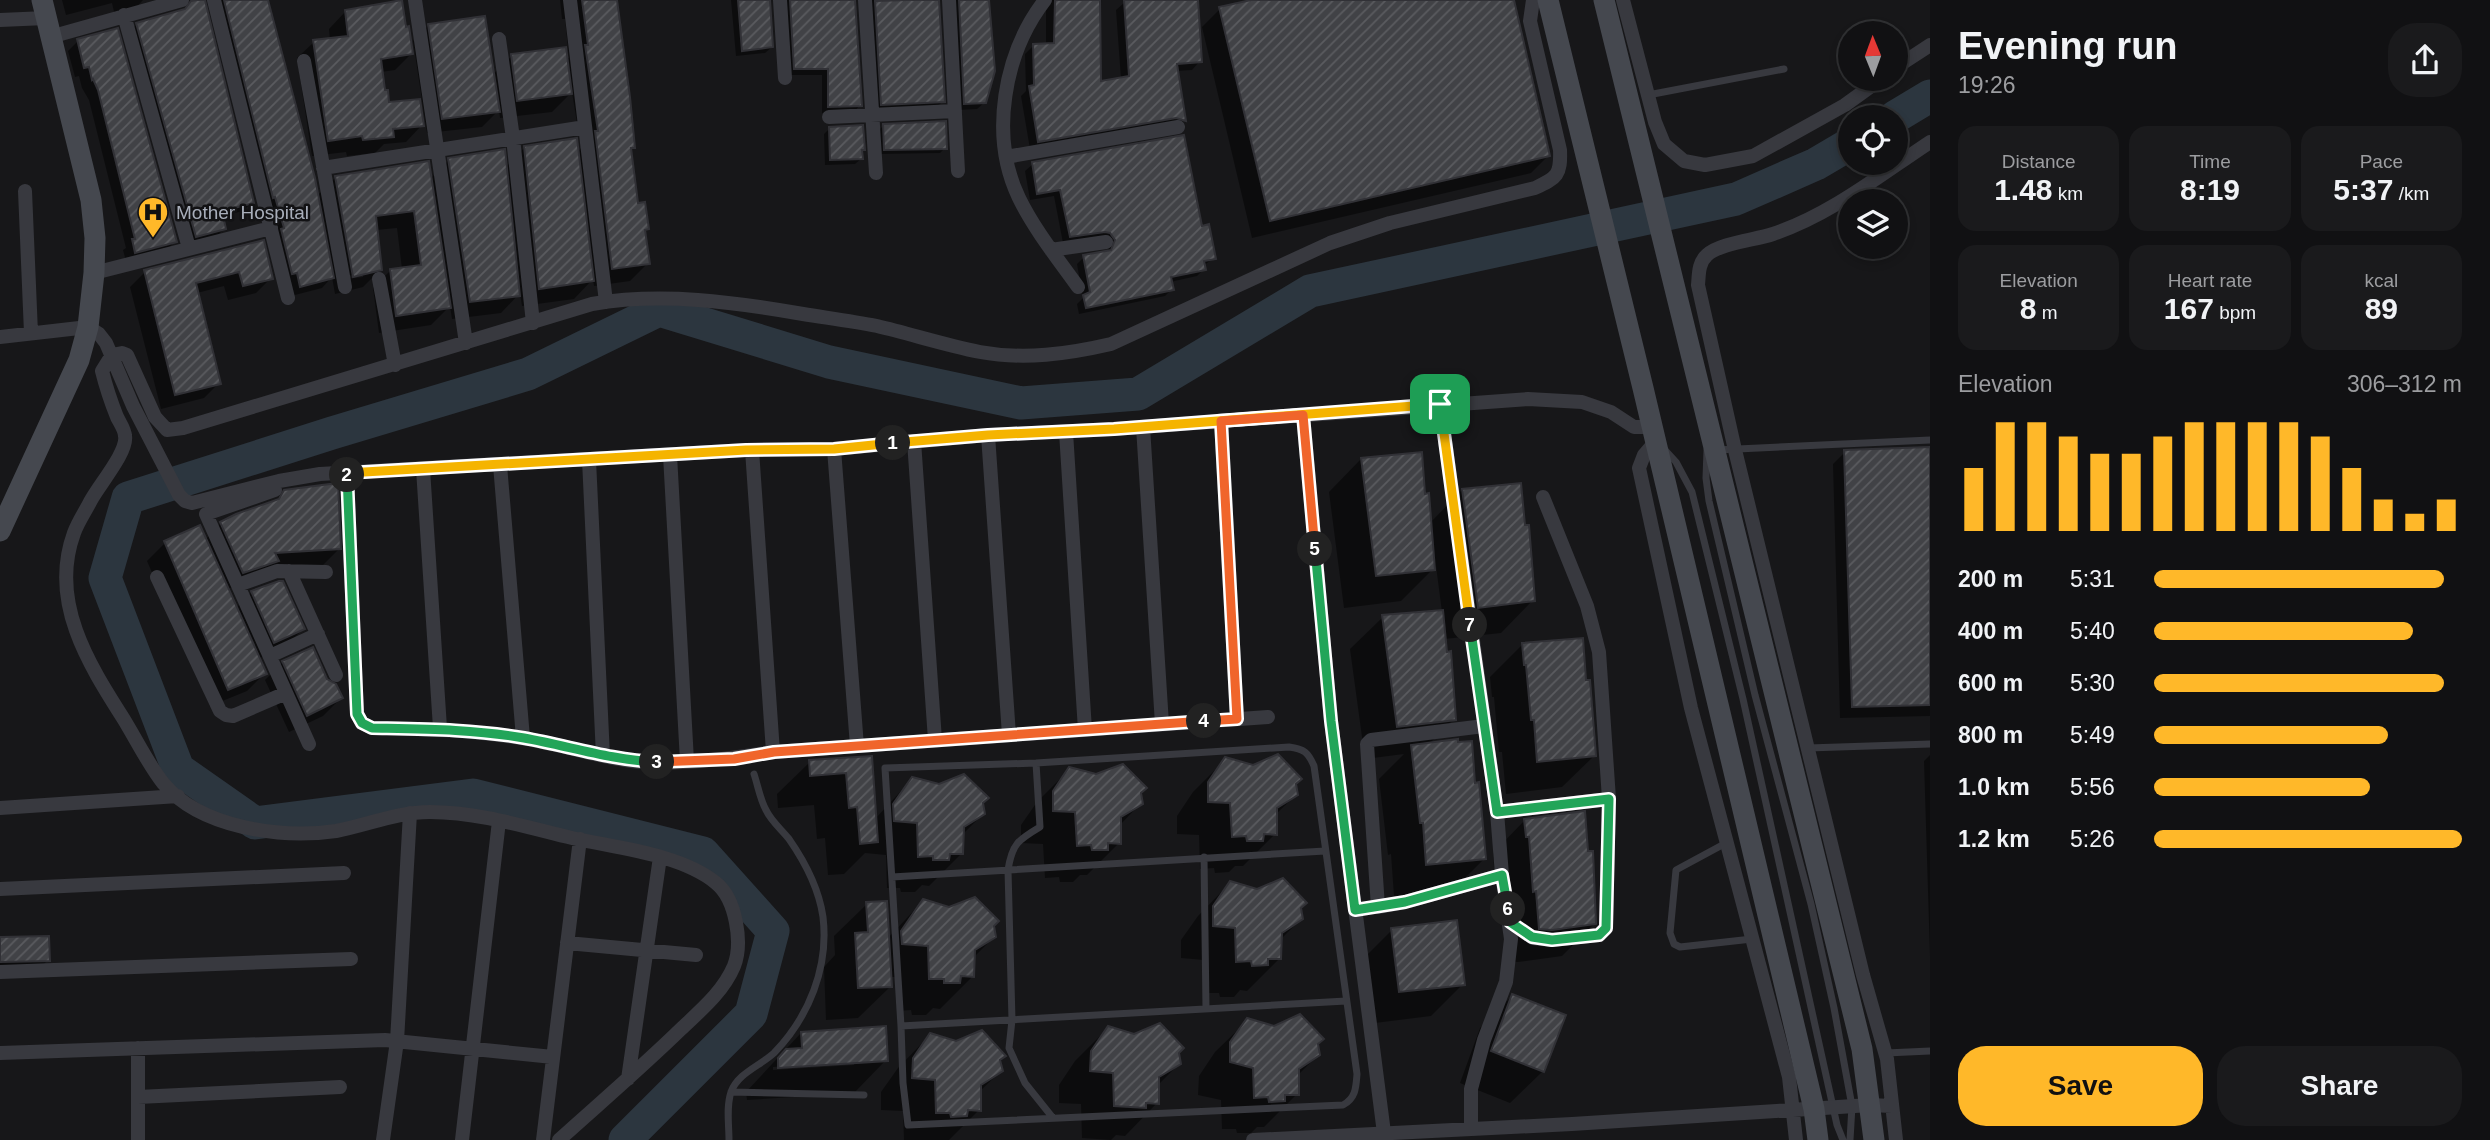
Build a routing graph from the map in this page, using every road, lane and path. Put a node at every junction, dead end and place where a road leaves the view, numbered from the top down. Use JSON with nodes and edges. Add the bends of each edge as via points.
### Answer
{"nodes":[{"id":1,"x":182,"y":0,"type":"edge"},
{"id":2,"x":214,"y":0,"type":"edge"},
{"id":3,"x":415,"y":0,"type":"edge"},
{"id":4,"x":570,"y":0,"type":"edge"},
{"id":5,"x":780,"y":0,"type":"edge"},
{"id":6,"x":865,"y":0,"type":"edge"},
{"id":7,"x":949,"y":0,"type":"edge"},
{"id":8,"x":1045,"y":0,"type":"edge"},
{"id":9,"x":159,"y":3,"type":"edge"},
{"id":10,"x":1611,"y":5,"type":"edge"},
{"id":11,"x":1548,"y":6,"type":"edge"},
{"id":12,"x":124,"y":15,"type":"junction"},
{"id":13,"x":46,"y":18,"type":"edge"},
{"id":14,"x":0,"y":20,"type":"edge"},
{"id":15,"x":499,"y":39,"type":"dead end"},
{"id":16,"x":1930,"y":45,"type":"edge"},
{"id":17,"x":1908,"y":59,"type":"edge"},
{"id":18,"x":304,"y":61,"type":"dead end"},
{"id":19,"x":1784,"y":69,"type":"dead end"},
{"id":20,"x":785,"y":78,"type":"dead end"},
{"id":21,"x":1865,"y":91,"type":"edge"},
{"id":22,"x":1648,"y":95,"type":"junction"},
{"id":23,"x":955,"y":111,"type":"junction"},
{"id":24,"x":872,"y":115,"type":"junction"},
{"id":25,"x":829,"y":117,"type":"dead end"},
{"id":26,"x":585,"y":127,"type":"junction"},
{"id":27,"x":1178,"y":127,"type":"dead end"},
{"id":28,"x":513,"y":138,"type":"junction"},
{"id":29,"x":1930,"y":142,"type":"edge"},
{"id":30,"x":436,"y":150,"type":"junction"},
{"id":31,"x":1006,"y":157,"type":"junction"},
{"id":32,"x":323,"y":168,"type":"junction"},
{"id":33,"x":958,"y":171,"type":"dead end"},
{"id":34,"x":876,"y":173,"type":"dead end"},
{"id":35,"x":26,"y":191,"type":"dead end"},
{"id":36,"x":271,"y":228,"type":"junction"},
{"id":37,"x":1106,"y":242,"type":"dead end"},
{"id":38,"x":189,"y":248,"type":"junction"},
{"id":39,"x":1051,"y":250,"type":"junction"},
{"id":40,"x":94,"y":273,"type":"junction"},
{"id":41,"x":379,"y":279,"type":"dead end"},
{"id":42,"x":1079,"y":287,"type":"dead end"},
{"id":43,"x":345,"y":288,"type":"dead end"},
{"id":44,"x":288,"y":298,"type":"dead end"},
{"id":45,"x":606,"y":302,"type":"junction"},
{"id":46,"x":533,"y":323,"type":"junction"},
{"id":47,"x":88,"y":327,"type":"junction"},
{"id":48,"x":31,"y":333,"type":"junction"},
{"id":49,"x":0,"y":337,"type":"edge"},
{"id":50,"x":466,"y":343,"type":"junction"},
{"id":51,"x":114,"y":360,"type":"junction"},
{"id":52,"x":395,"y":365,"type":"junction"},
{"id":53,"x":1440,"y":404,"type":"junction"},
{"id":54,"x":1303,"y":415,"type":"junction"},
{"id":55,"x":1221,"y":421,"type":"junction"},
{"id":56,"x":1143,"y":427,"type":"junction"},
{"id":57,"x":1066,"y":432,"type":"junction"},
{"id":58,"x":1654,"y":434,"type":"junction"},
{"id":59,"x":988,"y":435,"type":"junction"},
{"id":60,"x":1930,"y":440,"type":"edge"},
{"id":61,"x":914,"y":441,"type":"junction"},
{"id":62,"x":1720,"y":444,"type":"junction"},
{"id":63,"x":834,"y":449,"type":"junction"},
{"id":64,"x":752,"y":450,"type":"junction"},
{"id":65,"x":670,"y":455,"type":"junction"},
{"id":66,"x":589,"y":460,"type":"junction"},
{"id":67,"x":500,"y":465,"type":"junction"},
{"id":68,"x":423,"y":469,"type":"junction"},
{"id":69,"x":347,"y":473,"type":"junction"},
{"id":70,"x":284,"y":480,"type":"junction"},
{"id":71,"x":1543,"y":496,"type":"dead end"},
{"id":72,"x":0,"y":531,"type":"edge"},
{"id":73,"x":289,"y":571,"type":"junction"},
{"id":74,"x":326,"y":572,"type":"dead end"},
{"id":75,"x":157,"y":577,"type":"dead end"},
{"id":76,"x":238,"y":585,"type":"junction"},
{"id":77,"x":318,"y":634,"type":"junction"},
{"id":78,"x":270,"y":656,"type":"junction"},
{"id":79,"x":336,"y":675,"type":"dead end"},
{"id":80,"x":286,"y":694,"type":"junction"},
{"id":81,"x":1268,"y":717,"type":"dead end"},
{"id":82,"x":1237,"y":719,"type":"junction"},
{"id":83,"x":1162,"y":724,"type":"junction"},
{"id":84,"x":1484,"y":726,"type":"junction"},
{"id":85,"x":440,"y":728,"type":"junction"},
{"id":86,"x":1085,"y":730,"type":"junction"},
{"id":87,"x":1009,"y":735,"type":"junction"},
{"id":88,"x":523,"y":738,"type":"junction"},
{"id":89,"x":935,"y":740,"type":"junction"},
{"id":90,"x":309,"y":744,"type":"dead end"},
{"id":91,"x":1930,"y":744,"type":"edge"},
{"id":92,"x":857,"y":746,"type":"junction"},
{"id":93,"x":1808,"y":748,"type":"junction"},
{"id":94,"x":774,"y":752,"type":"junction"},
{"id":95,"x":603,"y":756,"type":"junction"},
{"id":96,"x":687,"y":761,"type":"junction"},
{"id":97,"x":1036,"y":763,"type":"junction"},
{"id":98,"x":754,"y":774,"type":"dead end"},
{"id":99,"x":178,"y":796,"type":"junction"},
{"id":100,"x":1609,"y":799,"type":"junction"},
{"id":101,"x":0,"y":808,"type":"edge"},
{"id":102,"x":1497,"y":812,"type":"junction"},
{"id":103,"x":410,"y":813,"type":"junction"},
{"id":104,"x":499,"y":821,"type":"junction"},
{"id":105,"x":580,"y":839,"type":"junction"},
{"id":106,"x":1726,"y":843,"type":"junction"},
{"id":107,"x":1325,"y":851,"type":"junction"},
{"id":108,"x":660,"y":857,"type":"junction"},
{"id":109,"x":1204,"y":857,"type":"junction"},
{"id":110,"x":1008,"y":870,"type":"junction"},
{"id":111,"x":344,"y":873,"type":"dead end"},
{"id":112,"x":1502,"y":875,"type":"junction"},
{"id":113,"x":892,"y":877,"type":"junction"},
{"id":114,"x":0,"y":889,"type":"edge"},
{"id":115,"x":1378,"y":907,"type":"junction"},
{"id":116,"x":1355,"y":910,"type":"junction"},
{"id":117,"x":1510,"y":922,"type":"junction"},
{"id":118,"x":1752,"y":939,"type":"junction"},
{"id":119,"x":567,"y":943,"type":"junction"},
{"id":120,"x":646,"y":950,"type":"junction"},
{"id":121,"x":696,"y":955,"type":"dead end"},
{"id":122,"x":351,"y":959,"type":"dead end"},
{"id":123,"x":0,"y":972,"type":"edge"},
{"id":124,"x":1346,"y":1001,"type":"junction"},
{"id":125,"x":1206,"y":1009,"type":"junction"},
{"id":126,"x":1369,"y":1014,"type":"junction"},
{"id":127,"x":1348,"y":1018,"type":"junction"},
{"id":128,"x":1012,"y":1020,"type":"junction"},
{"id":129,"x":901,"y":1026,"type":"junction"},
{"id":130,"x":397,"y":1041,"type":"junction"},
{"id":131,"x":138,"y":1048,"type":"junction"},
{"id":132,"x":473,"y":1048,"type":"junction"},
{"id":133,"x":1930,"y":1051,"type":"edge"},
{"id":134,"x":0,"y":1053,"type":"edge"},
{"id":135,"x":1885,"y":1054,"type":"junction"},
{"id":136,"x":553,"y":1057,"type":"junction"},
{"id":137,"x":628,"y":1079,"type":"junction"},
{"id":138,"x":340,"y":1087,"type":"dead end"},
{"id":139,"x":731,"y":1091,"type":"junction"},
{"id":140,"x":864,"y":1095,"type":"dead end"},
{"id":141,"x":138,"y":1097,"type":"junction"},
{"id":142,"x":1861,"y":1106,"type":"junction"},
{"id":143,"x":1892,"y":1106,"type":"junction"},
{"id":144,"x":1814,"y":1109,"type":"junction"},
{"id":145,"x":1053,"y":1118,"type":"junction"},
{"id":146,"x":1572,"y":1124,"type":"junction"},
{"id":147,"x":1471,"y":1129,"type":"junction"},
{"id":148,"x":1384,"y":1133,"type":"junction"},
{"id":149,"x":138,"y":1140,"type":"edge"},
{"id":150,"x":383,"y":1140,"type":"edge"},
{"id":151,"x":462,"y":1140,"type":"edge"},
{"id":152,"x":543,"y":1140,"type":"edge"},
{"id":153,"x":559,"y":1140,"type":"edge"},
{"id":154,"x":729,"y":1140,"type":"edge"},
{"id":155,"x":1253,"y":1140,"type":"edge"},
{"id":156,"x":1566,"y":1140,"type":"edge"},
{"id":157,"x":1796,"y":1140,"type":"edge"},
{"id":158,"x":1818,"y":1140,"type":"edge"},
{"id":159,"x":1843,"y":1140,"type":"edge"},
{"id":160,"x":1850,"y":1140,"type":"edge"},
{"id":161,"x":1874,"y":1140,"type":"edge"},
{"id":162,"x":1896,"y":1140,"type":"edge"}],
"edges":[{"from":1,"to":9,"type":"street"},
{"from":2,"to":36,"type":"street"},
{"from":3,"to":30,"type":"street"},
{"from":4,"to":26,"type":"street"},
{"from":5,"to":20,"type":"street"},
{"from":6,"to":24,"type":"street"},
{"from":7,"to":23,"type":"street"},
{"from":8,"to":31,"type":"street","via":[[1025,32],[1011,71],[1004,102]]},
{"from":9,"to":12,"type":"street"},
{"from":10,"to":22,"type":"street"},
{"from":10,"to":62,"type":"main road","via":[[1696,368]]},
{"from":11,"to":45,"type":"street","via":[[1530,21],[1560,150],[1561,166],[1554,179],[1330,243],[1111,344],[1033,356],[981,352],[874,326],[759,306],[659,297]]},
{"from":11,"to":58,"type":"main road"},
{"from":12,"to":13,"type":"street"},
{"from":12,"to":38,"type":"street"},
{"from":13,"to":14,"type":"street"},
{"from":13,"to":40,"type":"main road","via":[[91,201]]},
{"from":15,"to":28,"type":"street"},
{"from":16,"to":17,"type":"street"},
{"from":18,"to":32,"type":"street"},
{"from":19,"to":22,"type":"lane"},
{"from":21,"to":22,"type":"street","via":[[1753,156],[1705,165],[1684,161],[1664,144]]},
{"from":23,"to":24,"type":"street"},
{"from":23,"to":33,"type":"street"},
{"from":24,"to":25,"type":"street"},
{"from":24,"to":34,"type":"street"},
{"from":26,"to":28,"type":"street"},
{"from":26,"to":45,"type":"street"},
{"from":27,"to":31,"type":"street"},
{"from":28,"to":30,"type":"street"},
{"from":28,"to":46,"type":"street"},
{"from":29,"to":62,"type":"street","via":[[1805,220],[1774,234],[1717,248],[1705,257],[1698,285]]},
{"from":30,"to":32,"type":"street"},
{"from":30,"to":50,"type":"street"},
{"from":31,"to":39,"type":"street","via":[[1019,197]]},
{"from":32,"to":43,"type":"street"},
{"from":35,"to":48,"type":"street"},
{"from":36,"to":38,"type":"street"},
{"from":36,"to":44,"type":"street"},
{"from":37,"to":39,"type":"street"},
{"from":38,"to":40,"type":"street"},
{"from":39,"to":42,"type":"street"},
{"from":40,"to":47,"type":"main road"},
{"from":41,"to":52,"type":"street"},
{"from":45,"to":46,"type":"street"},
{"from":46,"to":50,"type":"street"},
{"from":47,"to":48,"type":"street"},
{"from":47,"to":51,"type":"street","via":[[99,334]]},
{"from":47,"to":72,"type":"main road","via":[[79,360]]},
{"from":48,"to":49,"type":"street"},
{"from":50,"to":52,"type":"street"},
{"from":51,"to":52,"type":"street","via":[[122,353],[127,355],[155,416],[167,430]]},
{"from":51,"to":70,"type":"street","via":[[133,406],[185,501]]},
{"from":51,"to":99,"type":"street","via":[[102,371],[126,438],[74,533],[67,563],[70,616],[93,671],[163,783]]},
{"from":53,"to":54,"type":"street"},
{"from":53,"to":58,"type":"street","via":[[1528,399],[1582,402]]},
{"from":53,"to":84,"type":"street"},
{"from":54,"to":55,"type":"street"},
{"from":54,"to":116,"type":"street","via":[[1331,721]]},
{"from":55,"to":56,"type":"street"},
{"from":55,"to":82,"type":"street"},
{"from":56,"to":57,"type":"street"},
{"from":56,"to":83,"type":"street"},
{"from":57,"to":59,"type":"street"},
{"from":57,"to":86,"type":"street"},
{"from":58,"to":106,"type":"street","via":[[1639,468],[1691,708]]},
{"from":58,"to":144,"type":"main road"},
{"from":59,"to":61,"type":"street"},
{"from":59,"to":87,"type":"street"},
{"from":60,"to":62,"type":"lane"},
{"from":61,"to":63,"type":"street"},
{"from":61,"to":89,"type":"street"},
{"from":62,"to":93,"type":"street"},
{"from":62,"to":142,"type":"main road","via":[[1862,1049]]},
{"from":63,"to":64,"type":"street"},
{"from":63,"to":92,"type":"street"},
{"from":64,"to":65,"type":"street"},
{"from":64,"to":94,"type":"street"},
{"from":65,"to":66,"type":"street"},
{"from":65,"to":96,"type":"street"},
{"from":66,"to":67,"type":"street"},
{"from":66,"to":95,"type":"street"},
{"from":67,"to":68,"type":"street"},
{"from":67,"to":88,"type":"street"},
{"from":68,"to":69,"type":"street"},
{"from":68,"to":85,"type":"street"},
{"from":69,"to":70,"type":"street"},
{"from":69,"to":85,"type":"street","via":[[357,714],[372,728]]},
{"from":70,"to":76,"type":"street","via":[[281,488],[206,514]]},
{"from":71,"to":100,"type":"street","via":[[1587,606],[1599,652]]},
{"from":73,"to":74,"type":"street"},
{"from":73,"to":76,"type":"street"},
{"from":73,"to":77,"type":"street"},
{"from":75,"to":80,"type":"street","via":[[220,711],[233,716]]},
{"from":76,"to":78,"type":"street"},
{"from":77,"to":78,"type":"street"},
{"from":77,"to":79,"type":"street"},
{"from":78,"to":80,"type":"street"},
{"from":80,"to":90,"type":"street"},
{"from":81,"to":82,"type":"street"},
{"from":82,"to":83,"type":"street"},
{"from":83,"to":86,"type":"street"},
{"from":84,"to":102,"type":"street"},
{"from":84,"to":115,"type":"street","via":[[1367,744]]},
{"from":85,"to":88,"type":"street"},
{"from":86,"to":87,"type":"street"},
{"from":87,"to":89,"type":"street"},
{"from":88,"to":95,"type":"street"},
{"from":89,"to":92,"type":"street"},
{"from":91,"to":93,"type":"lane"},
{"from":92,"to":94,"type":"street"},
{"from":93,"to":135,"type":"street"},
{"from":94,"to":96,"type":"street"},
{"from":95,"to":96,"type":"street"},
{"from":97,"to":107,"type":"lane","via":[[1300,748],[1309,753],[1314,766]]},
{"from":97,"to":110,"type":"lane","via":[[1040,827],[1011,850]]},
{"from":97,"to":113,"type":"lane","via":[[885,768]]},
{"from":98,"to":139,"type":"lane","via":[[766,810],[815,886],[823,916],[824,947],[815,991],[796,1027]]},
{"from":99,"to":101,"type":"street"},
{"from":99,"to":103,"type":"street","via":[[211,816],[291,835],[336,831]]},
{"from":100,"to":102,"type":"street"},
{"from":100,"to":117,"type":"street","via":[[1606,928],[1599,935],[1552,940],[1532,937]]},
{"from":102,"to":112,"type":"street"},
{"from":103,"to":104,"type":"street"},
{"from":103,"to":130,"type":"street"},
{"from":104,"to":105,"type":"street"},
{"from":104,"to":132,"type":"street"},
{"from":105,"to":108,"type":"street"},
{"from":105,"to":119,"type":"street"},
{"from":106,"to":118,"type":"street"},
{"from":106,"to":118,"type":"lane","via":[[1676,870],[1670,933],[1680,947]]},
{"from":107,"to":109,"type":"lane"},
{"from":107,"to":124,"type":"lane"},
{"from":108,"to":120,"type":"street"},
{"from":108,"to":137,"type":"street","via":[[696,869],[719,885],[733,910],[738,934],[735,963],[720,991]]},
{"from":109,"to":110,"type":"lane"},
{"from":109,"to":125,"type":"lane"},
{"from":110,"to":113,"type":"lane"},
{"from":110,"to":128,"type":"lane"},
{"from":111,"to":114,"type":"street"},
{"from":112,"to":115,"type":"street"},
{"from":112,"to":117,"type":"street"},
{"from":113,"to":129,"type":"lane"},
{"from":115,"to":116,"type":"street"},
{"from":116,"to":126,"type":"street"},
{"from":117,"to":147,"type":"street","via":[[1506,982],[1471,1089]]},
{"from":118,"to":144,"type":"street","via":[[1789,1077]]},
{"from":119,"to":120,"type":"street"},
{"from":119,"to":136,"type":"street"},
{"from":120,"to":121,"type":"street"},
{"from":120,"to":137,"type":"street"},
{"from":122,"to":123,"type":"street"},
{"from":124,"to":125,"type":"lane"},
{"from":124,"to":127,"type":"lane"},
{"from":125,"to":128,"type":"lane"},
{"from":126,"to":127,"type":"lane"},
{"from":126,"to":148,"type":"street"},
{"from":127,"to":145,"type":"lane","via":[[1357,1074],[1356,1090],[1343,1105]]},
{"from":128,"to":129,"type":"lane"},
{"from":128,"to":145,"type":"lane","via":[[1009,1048],[1025,1083]]},
{"from":129,"to":145,"type":"lane","via":[[908,1125]]},
{"from":130,"to":131,"type":"street"},
{"from":130,"to":132,"type":"street"},
{"from":130,"to":150,"type":"street"},
{"from":131,"to":134,"type":"street"},
{"from":131,"to":141,"type":"street"},
{"from":132,"to":136,"type":"street"},
{"from":132,"to":151,"type":"street"},
{"from":133,"to":135,"type":"lane"},
{"from":135,"to":143,"type":"street"},
{"from":136,"to":152,"type":"street"},
{"from":137,"to":153,"type":"street"},
{"from":138,"to":141,"type":"street"},
{"from":139,"to":140,"type":"lane"},
{"from":139,"to":154,"type":"lane"},
{"from":141,"to":149,"type":"street"},
{"from":142,"to":143,"type":"street"},
{"from":142,"to":144,"type":"street"},
{"from":142,"to":160,"type":"lane"},
{"from":142,"to":161,"type":"main road"},
{"from":143,"to":162,"type":"street"},
{"from":144,"to":146,"type":"street"},
{"from":144,"to":157,"type":"street"},
{"from":144,"to":158,"type":"main road"},
{"from":144,"to":159,"type":"lane","via":[[1837,1125]]},
{"from":146,"to":147,"type":"street"},
{"from":146,"to":156,"type":"street"},
{"from":147,"to":148,"type":"street"},
{"from":148,"to":155,"type":"street"}]}
